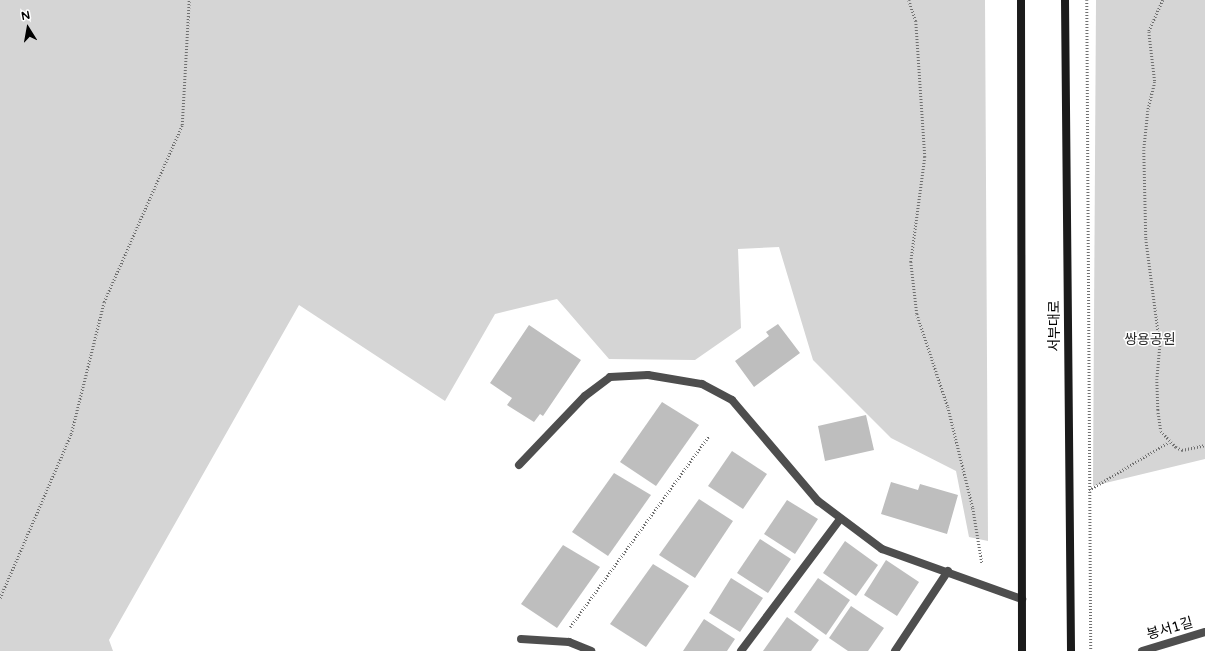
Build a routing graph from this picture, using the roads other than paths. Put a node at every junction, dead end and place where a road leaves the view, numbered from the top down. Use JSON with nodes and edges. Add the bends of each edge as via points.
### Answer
{"nodes":[{"id":1,"x":1021,"y":0,"type":"edge"},
{"id":2,"x":1066,"y":0,"type":"edge"},
{"id":3,"x":519,"y":465,"type":"dead end"},
{"id":4,"x":840,"y":519,"type":"junction"},
{"id":5,"x":948,"y":571,"type":"junction"},
{"id":6,"x":1022,"y":599,"type":"junction"},
{"id":7,"x":1205,"y":632,"type":"edge"},
{"id":8,"x":522,"y":639,"type":"dead end"},
{"id":9,"x":591,"y":651,"type":"edge"},
{"id":10,"x":741,"y":651,"type":"edge"},
{"id":11,"x":895,"y":651,"type":"edge"},
{"id":12,"x":1022,"y":651,"type":"edge"},
{"id":13,"x":1071,"y":651,"type":"edge"},
{"id":14,"x":1142,"y":651,"type":"edge"}],
"edges":[{"from":1,"to":6,"type":"main road"},
{"from":2,"to":13,"type":"main road","name":"서부대로"},
{"from":3,"to":4,"type":"street","via":[[585,396],[610,377],[648,375],[702,384],[732,400],[818,501]]},
{"from":4,"to":5,"type":"street","via":[[882,549]]},
{"from":4,"to":10,"type":"street"},
{"from":5,"to":6,"type":"street"},
{"from":5,"to":11,"type":"street"},
{"from":6,"to":12,"type":"main road"},
{"from":7,"to":14,"type":"street","name":"봉서1길"},
{"from":8,"to":9,"type":"street","via":[[569,642]]}]}
